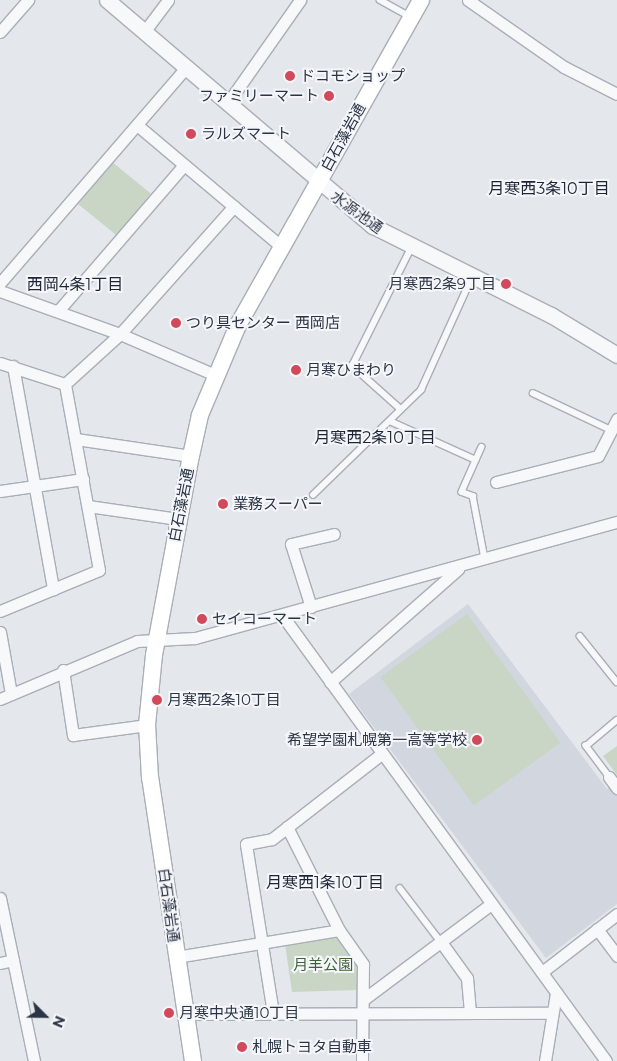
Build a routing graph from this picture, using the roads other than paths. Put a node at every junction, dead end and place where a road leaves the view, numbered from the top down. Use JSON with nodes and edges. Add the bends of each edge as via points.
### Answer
{"nodes":[{"id":1,"x":28,"y":0,"type":"edge"},
{"id":2,"x":107,"y":0,"type":"edge"},
{"id":3,"x":168,"y":0,"type":"edge"},
{"id":4,"x":300,"y":0,"type":"edge"},
{"id":5,"x":380,"y":0,"type":"edge"},
{"id":6,"x":421,"y":0,"type":"edge"},
{"id":7,"x":468,"y":0,"type":"edge"},
{"id":8,"x":412,"y":17,"type":"junction"},
{"id":9,"x":0,"y":32,"type":"edge"},
{"id":10,"x":144,"y":32,"type":"junction"},
{"id":11,"x":185,"y":69,"type":"junction"},
{"id":12,"x":617,"y":94,"type":"edge"},
{"id":13,"x":227,"y":104,"type":"junction"},
{"id":14,"x":137,"y":125,"type":"junction"},
{"id":15,"x":184,"y":165,"type":"junction"},
{"id":16,"x":318,"y":184,"type":"junction"},
{"id":17,"x":234,"y":206,"type":"junction"},
{"id":18,"x":282,"y":247,"type":"junction"},
{"id":19,"x":411,"y":248,"type":"junction"},
{"id":20,"x":472,"y":277,"type":"junction"},
{"id":21,"x":0,"y":283,"type":"edge"},
{"id":22,"x":0,"y":291,"type":"edge"},
{"id":23,"x":58,"y":311,"type":"junction"},
{"id":24,"x":120,"y":334,"type":"junction"},
{"id":25,"x":616,"y":350,"type":"edge"},
{"id":26,"x":0,"y":363,"type":"edge"},
{"id":27,"x":13,"y":366,"type":"junction"},
{"id":28,"x":215,"y":375,"type":"junction"},
{"id":29,"x":66,"y":384,"type":"junction"},
{"id":30,"x":534,"y":393,"type":"dead end"},
{"id":31,"x":401,"y":410,"type":"junction"},
{"id":32,"x":617,"y":419,"type":"edge"},
{"id":33,"x":390,"y":420,"type":"junction"},
{"id":34,"x":611,"y":430,"type":"junction"},
{"id":35,"x":76,"y":439,"type":"junction"},
{"id":36,"x":482,"y":447,"type":"dead end"},
{"id":37,"x":190,"y":456,"type":"junction"},
{"id":38,"x":476,"y":460,"type":"junction"},
{"id":39,"x":83,"y":479,"type":"junction"},
{"id":40,"x":496,"y":482,"type":"dead end"},
{"id":41,"x":34,"y":484,"type":"junction"},
{"id":42,"x":0,"y":491,"type":"edge"},
{"id":43,"x":313,"y":495,"type":"dead end"},
{"id":44,"x":88,"y":506,"type":"junction"},
{"id":45,"x":178,"y":519,"type":"junction"},
{"id":46,"x":616,"y":523,"type":"edge"},
{"id":47,"x":334,"y":534,"type":"dead end"},
{"id":48,"x":617,"y":536,"type":"edge"},
{"id":49,"x":485,"y":559,"type":"junction"},
{"id":50,"x":461,"y":566,"type":"junction"},
{"id":51,"x":53,"y":589,"type":"junction"},
{"id":52,"x":311,"y":607,"type":"junction"},
{"id":53,"x":0,"y":611,"type":"edge"},
{"id":54,"x":282,"y":615,"type":"junction"},
{"id":55,"x":0,"y":634,"type":"edge"},
{"id":56,"x":580,"y":636,"type":"dead end"},
{"id":57,"x":157,"y":640,"type":"junction"},
{"id":58,"x":63,"y":670,"type":"junction"},
{"id":59,"x":330,"y":682,"type":"junction"},
{"id":60,"x":617,"y":682,"type":"edge"},
{"id":61,"x":11,"y":694,"type":"junction"},
{"id":62,"x":0,"y":699,"type":"edge"},
{"id":63,"x":617,"y":720,"type":"edge"},
{"id":64,"x":147,"y":725,"type":"junction"},
{"id":65,"x":382,"y":754,"type":"junction"},
{"id":66,"x":609,"y":777,"type":"joint"},
{"id":67,"x":617,"y":788,"type":"edge"},
{"id":68,"x":287,"y":827,"type":"junction"},
{"id":69,"x":400,"y":888,"type":"dead end"},
{"id":70,"x":0,"y":898,"type":"edge"},
{"id":71,"x":491,"y":904,"type":"junction"},
{"id":72,"x":617,"y":914,"type":"edge"},
{"id":73,"x":596,"y":929,"type":"junction"},
{"id":74,"x":339,"y":930,"type":"junction"},
{"id":75,"x":262,"y":942,"type":"junction"},
{"id":76,"x":441,"y":942,"type":"junction"},
{"id":77,"x":617,"y":956,"type":"edge"},
{"id":78,"x":176,"y":957,"type":"junction"},
{"id":79,"x":13,"y":960,"type":"junction"},
{"id":80,"x":0,"y":963,"type":"edge"},
{"id":81,"x":542,"y":972,"type":"junction"},
{"id":82,"x":556,"y":992,"type":"junction"},
{"id":83,"x":364,"y":999,"type":"junction"},
{"id":84,"x":470,"y":1012,"type":"junction"},
{"id":85,"x":272,"y":1013,"type":"junction"},
{"id":86,"x":363,"y":1013,"type":"junction"},
{"id":87,"x":550,"y":1013,"type":"junction"},
{"id":88,"x":187,"y":1014,"type":"junction"},
{"id":89,"x":34,"y":1061,"type":"edge"},
{"id":90,"x":193,"y":1061,"type":"edge"},
{"id":91,"x":362,"y":1061,"type":"edge"},
{"id":92,"x":545,"y":1061,"type":"edge"},
{"id":93,"x":606,"y":1061,"type":"edge"}],
"edges":[{"from":1,"to":9,"type":"street"},
{"from":2,"to":10,"type":"street","name":"水源池通"},
{"from":3,"to":10,"type":"street"},
{"from":4,"to":13,"type":"street"},
{"from":5,"to":8,"type":"lane"},
{"from":6,"to":8,"type":"main road","name":"白石藻岩通"},
{"from":7,"to":12,"type":"street","via":[[564,67]]},
{"from":8,"to":16,"type":"main road","name":"白石藻岩通"},
{"from":10,"to":11,"type":"street","name":"水源池通"},
{"from":11,"to":13,"type":"street","name":"水源池通"},
{"from":11,"to":14,"type":"street"},
{"from":13,"to":16,"type":"street","name":"水源池通"},
{"from":14,"to":15,"type":"street"},
{"from":14,"to":21,"type":"street"},
{"from":15,"to":17,"type":"street"},
{"from":15,"to":23,"type":"street"},
{"from":16,"to":18,"type":"main road","name":"白石藻岩通"},
{"from":16,"to":19,"type":"street","name":"水源池通","via":[[373,226]]},
{"from":17,"to":18,"type":"street"},
{"from":17,"to":24,"type":"street"},
{"from":18,"to":28,"type":"main road","name":"白石藻岩通"},
{"from":19,"to":20,"type":"street","name":"水源池通"},
{"from":19,"to":31,"type":"lane","via":[[352,366]]},
{"from":20,"to":25,"type":"street","name":"水源池通"},
{"from":20,"to":31,"type":"lane","via":[[420,390]]},
{"from":22,"to":23,"type":"street"},
{"from":23,"to":24,"type":"street"},
{"from":24,"to":28,"type":"street"},
{"from":24,"to":29,"type":"street"},
{"from":26,"to":27,"type":"street"},
{"from":27,"to":29,"type":"street"},
{"from":27,"to":41,"type":"street"},
{"from":28,"to":37,"type":"main road","name":"白石藻岩通"},
{"from":29,"to":35,"type":"street"},
{"from":30,"to":34,"type":"lane"},
{"from":31,"to":33,"type":"lane"},
{"from":32,"to":34,"type":"street"},
{"from":33,"to":38,"type":"lane"},
{"from":33,"to":43,"type":"lane"},
{"from":34,"to":40,"type":"street","via":[[598,456]]},
{"from":35,"to":37,"type":"street"},
{"from":35,"to":39,"type":"street"},
{"from":36,"to":38,"type":"lane"},
{"from":37,"to":45,"type":"main road","name":"白石藻岩通"},
{"from":38,"to":49,"type":"lane","via":[[462,492],[473,496]]},
{"from":39,"to":41,"type":"street"},
{"from":39,"to":44,"type":"street"},
{"from":41,"to":42,"type":"street"},
{"from":41,"to":51,"type":"street"},
{"from":44,"to":45,"type":"street"},
{"from":44,"to":51,"type":"street","via":[[99,570]]},
{"from":45,"to":57,"type":"main road","name":"白石藻岩通"},
{"from":46,"to":48,"type":"street"},
{"from":46,"to":49,"type":"street"},
{"from":47,"to":52,"type":"street","via":[[291,544]]},
{"from":49,"to":50,"type":"street"},
{"from":50,"to":52,"type":"street"},
{"from":50,"to":59,"type":"street"},
{"from":51,"to":53,"type":"street"},
{"from":52,"to":54,"type":"street"},
{"from":54,"to":57,"type":"street","via":[[195,638]]},
{"from":54,"to":59,"type":"street"},
{"from":55,"to":61,"type":"street"},
{"from":56,"to":60,"type":"lane"},
{"from":57,"to":58,"type":"street","via":[[137,641]]},
{"from":57,"to":64,"type":"main road","name":"白石藻岩通"},
{"from":58,"to":61,"type":"street"},
{"from":58,"to":64,"type":"street","via":[[73,735]]},
{"from":59,"to":65,"type":"street"},
{"from":61,"to":62,"type":"street"},
{"from":63,"to":66,"type":"lane","via":[[586,746]]},
{"from":64,"to":78,"type":"main road","name":"白石藻岩通"},
{"from":65,"to":68,"type":"street"},
{"from":65,"to":71,"type":"street"},
{"from":66,"to":67,"type":"street"},
{"from":68,"to":74,"type":"street"},
{"from":68,"to":75,"type":"street","via":[[272,839],[246,844]]},
{"from":69,"to":76,"type":"lane"},
{"from":70,"to":79,"type":"street"},
{"from":71,"to":76,"type":"street"},
{"from":71,"to":81,"type":"street"},
{"from":72,"to":73,"type":"street"},
{"from":73,"to":77,"type":"street"},
{"from":73,"to":81,"type":"street"},
{"from":74,"to":75,"type":"street"},
{"from":74,"to":83,"type":"street","via":[[363,964]]},
{"from":75,"to":78,"type":"street"},
{"from":75,"to":85,"type":"street"},
{"from":76,"to":83,"type":"street"},
{"from":76,"to":84,"type":"street","via":[[468,978]]},
{"from":78,"to":88,"type":"main road","name":"白石藻岩通"},
{"from":79,"to":80,"type":"street"},
{"from":79,"to":89,"type":"street"},
{"from":81,"to":82,"type":"street"},
{"from":82,"to":87,"type":"street"},
{"from":82,"to":93,"type":"street"},
{"from":83,"to":86,"type":"street"},
{"from":84,"to":86,"type":"street"},
{"from":84,"to":87,"type":"street"},
{"from":85,"to":86,"type":"street"},
{"from":85,"to":88,"type":"street"},
{"from":86,"to":91,"type":"street"},
{"from":87,"to":92,"type":"street"},
{"from":88,"to":90,"type":"main road","name":"白石藻岩通"}]}
